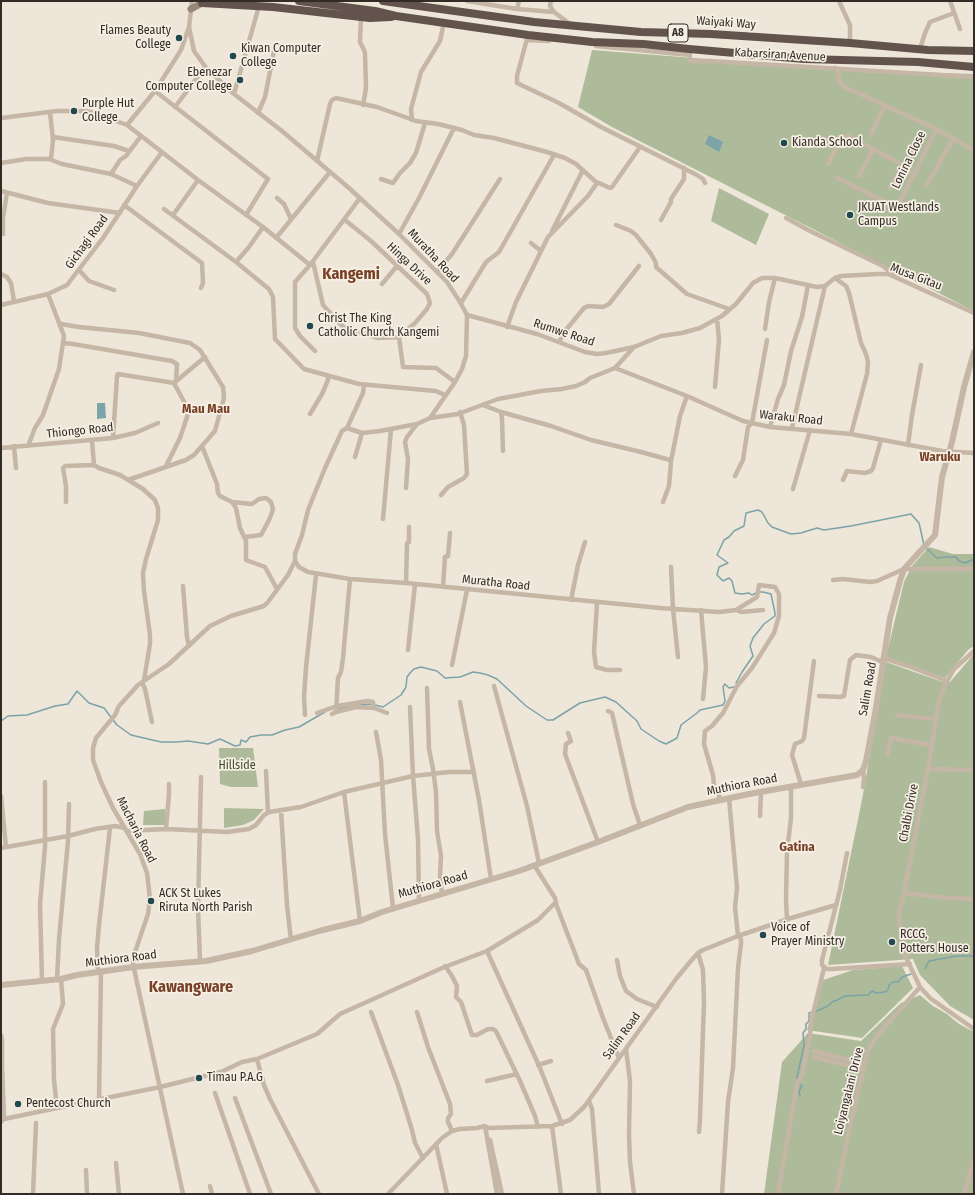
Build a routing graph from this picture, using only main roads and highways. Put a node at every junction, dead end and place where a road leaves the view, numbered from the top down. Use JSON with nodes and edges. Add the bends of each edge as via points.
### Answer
{"nodes":[{"id":1,"x":192,"y":1,"type":"edge"},
{"id":2,"x":299,"y":1,"type":"edge"},
{"id":3,"x":383,"y":1,"type":"edge"},
{"id":4,"x":202,"y":3,"type":"junction"},
{"id":5,"x":191,"y":9,"type":"road end"},
{"id":6,"x":396,"y":16,"type":"junction"},
{"id":7,"x":860,"y":44,"type":"junction"},
{"id":8,"x":922,"y":50,"type":"junction"},
{"id":9,"x":974,"y":51,"type":"edge"},
{"id":10,"x":861,"y":60,"type":"junction"},
{"id":11,"x":923,"y":62,"type":"junction"},
{"id":12,"x":974,"y":67,"type":"edge"}],
"edges":[{"from":1,"to":4,"type":"main road"},
{"from":2,"to":6,"type":"highway","number":"A8"},
{"from":3,"to":7,"type":"highway","name":"Waiyaki Way","number":"A8","via":[[534,22],[641,32]]},
{"from":4,"to":5,"type":"main road"},
{"from":4,"to":6,"type":"highway","number":"A8","via":[[259,6],[378,19]]},
{"from":6,"to":10,"type":"highway","number":"A8","via":[[527,37],[643,44],[689,52],[804,59],[835,64]]},
{"from":7,"to":8,"type":"highway","name":"Waiyaki Way","number":"A8"},
{"from":7,"to":10,"type":"highway","via":[[856,54]]},
{"from":8,"to":9,"type":"highway","name":"Waiyaki Way","number":"A8"},
{"from":8,"to":11,"type":"highway","via":[[919,57]]},
{"from":10,"to":11,"type":"highway","number":"A8"},
{"from":11,"to":12,"type":"highway","number":"A8"}]}
